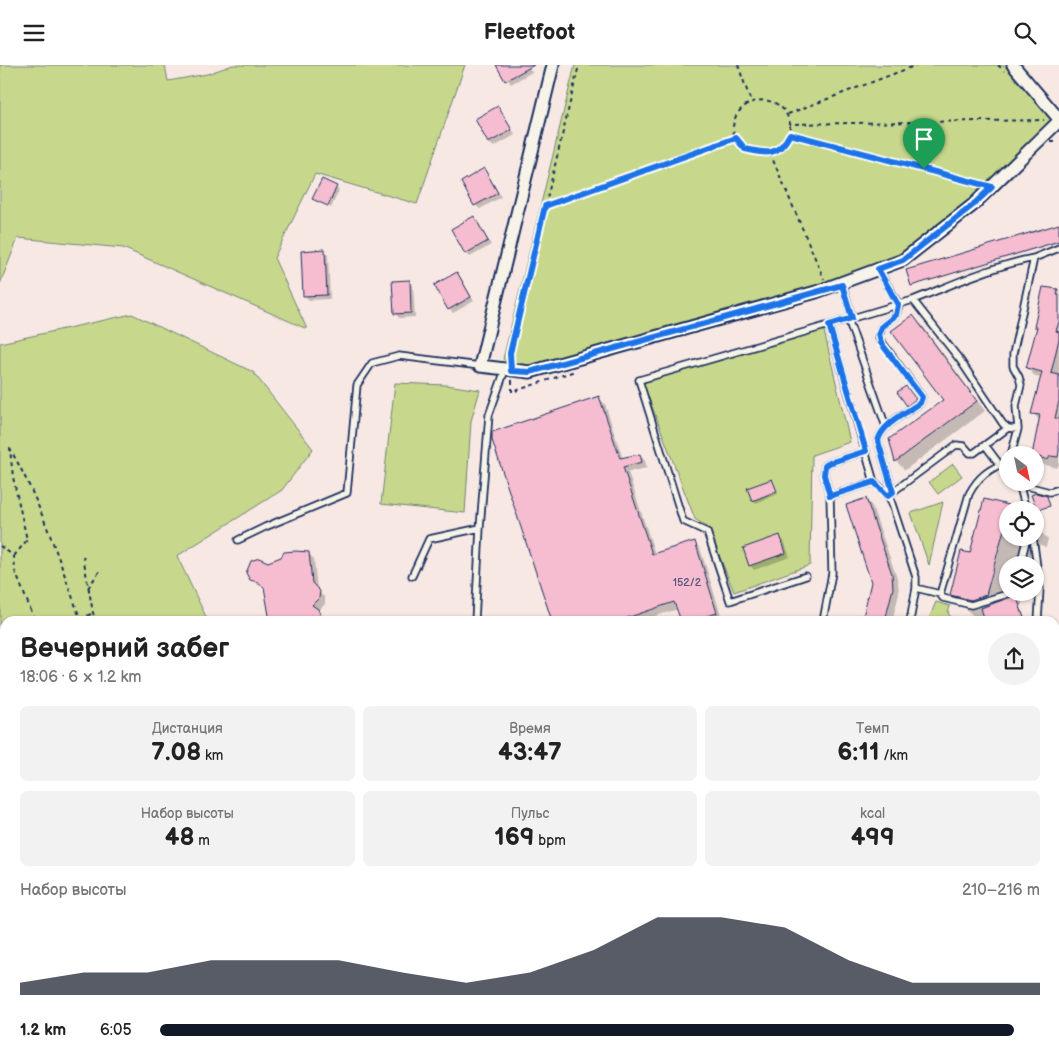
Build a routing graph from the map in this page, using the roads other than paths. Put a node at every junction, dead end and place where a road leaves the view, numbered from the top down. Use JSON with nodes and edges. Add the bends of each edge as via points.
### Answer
{"nodes":[{"id":1,"x":553,"y":65,"type":"edge"},
{"id":2,"x":1008,"y":68,"type":"edge"},
{"id":3,"x":1059,"y":120,"type":"edge"},
{"id":4,"x":1059,"y":248,"type":"edge"},
{"id":5,"x":1034,"y":258,"type":"junction"},
{"id":6,"x":878,"y":269,"type":"junction"},
{"id":7,"x":842,"y":283,"type":"junction"},
{"id":8,"x":913,"y":300,"type":"junction"},
{"id":9,"x":898,"y":305,"type":"junction"},
{"id":10,"x":850,"y":319,"type":"junction"},
{"id":11,"x":829,"y":325,"type":"junction"},
{"id":12,"x":480,"y":366,"type":"junction"},
{"id":13,"x":508,"y":371,"type":"junction"},
{"id":14,"x":886,"y":427,"type":"junction"},
{"id":15,"x":1008,"y":428,"type":"junction"},
{"id":16,"x":1018,"y":429,"type":"junction"},
{"id":17,"x":985,"y":445,"type":"junction"},
{"id":18,"x":1013,"y":446,"type":"edge"},
{"id":19,"x":866,"y":451,"type":"junction"},
{"id":20,"x":999,"y":464,"type":"edge"},
{"id":21,"x":999,"y":465,"type":"edge"},
{"id":22,"x":874,"y":482,"type":"junction"},
{"id":23,"x":1059,"y":489,"type":"edge"},
{"id":24,"x":1044,"y":490,"type":"edge"},
{"id":25,"x":891,"y":494,"type":"junction"},
{"id":26,"x":830,"y":496,"type":"junction"},
{"id":27,"x":480,"y":528,"type":"junction"},
{"id":28,"x":238,"y":540,"type":"dead end"},
{"id":29,"x":412,"y":576,"type":"dead end"},
{"id":30,"x":806,"y":576,"type":"dead end"},
{"id":31,"x":916,"y":588,"type":"junction"},
{"id":32,"x":940,"y":594,"type":"junction"},
{"id":33,"x":999,"y":597,"type":"edge"},
{"id":34,"x":1037,"y":601,"type":"edge"},
{"id":35,"x":475,"y":616,"type":"edge"},
{"id":36,"x":824,"y":616,"type":"edge"},
{"id":37,"x":911,"y":616,"type":"edge"},
{"id":38,"x":1038,"y":616,"type":"edge"}],
"edges":[{"from":1,"to":12,"type":"street"},
{"from":2,"to":3,"type":"street"},
{"from":3,"to":6,"type":"street","via":[[1047,125],[973,205],[903,260]]},
{"from":4,"to":5,"type":"lane"},
{"from":5,"to":8,"type":"lane"},
{"from":5,"to":16,"type":"lane","via":[[1012,361],[1021,385],[1016,406]]},
{"from":6,"to":7,"type":"street"},
{"from":6,"to":9,"type":"lane"},
{"from":7,"to":10,"type":"lane"},
{"from":7,"to":13,"type":"street","via":[[530,372]]},
{"from":8,"to":9,"type":"lane"},
{"from":8,"to":15,"type":"lane"},
{"from":9,"to":10,"type":"lane"},
{"from":9,"to":14,"type":"lane","via":[[896,315],[881,327],[879,338],[922,397],[920,403]]},
{"from":10,"to":11,"type":"lane"},
{"from":10,"to":14,"type":"lane"},
{"from":11,"to":19,"type":"lane"},
{"from":11,"to":30,"type":"lane","via":[[639,380],[683,521],[707,532],[730,601]]},
{"from":12,"to":13,"type":"street"},
{"from":12,"to":28,"type":"lane","via":[[399,356],[372,363],[357,385],[346,493]]},
{"from":13,"to":27,"type":"lane","via":[[489,415]]},
{"from":14,"to":25,"type":"lane","via":[[878,441]]},
{"from":15,"to":16,"type":"lane"},
{"from":15,"to":17,"type":"lane"},
{"from":16,"to":18,"type":"lane"},
{"from":17,"to":20,"type":"lane"},
{"from":17,"to":25,"type":"lane","via":[[971,453],[964,446],[956,445]]},
{"from":19,"to":22,"type":"lane"},
{"from":19,"to":26,"type":"lane","via":[[825,466]]},
{"from":21,"to":32,"type":"lane","via":[[978,479],[968,494]]},
{"from":22,"to":25,"type":"lane"},
{"from":22,"to":26,"type":"lane"},
{"from":23,"to":24,"type":"lane"},
{"from":25,"to":31,"type":"lane","via":[[915,571]]},
{"from":26,"to":36,"type":"lane","via":[[832,573]]},
{"from":27,"to":29,"type":"lane","via":[[429,539]]},
{"from":27,"to":35,"type":"lane"},
{"from":31,"to":32,"type":"lane"},
{"from":31,"to":37,"type":"lane"},
{"from":32,"to":33,"type":"lane","via":[[971,605]]},
{"from":34,"to":38,"type":"lane"}]}
